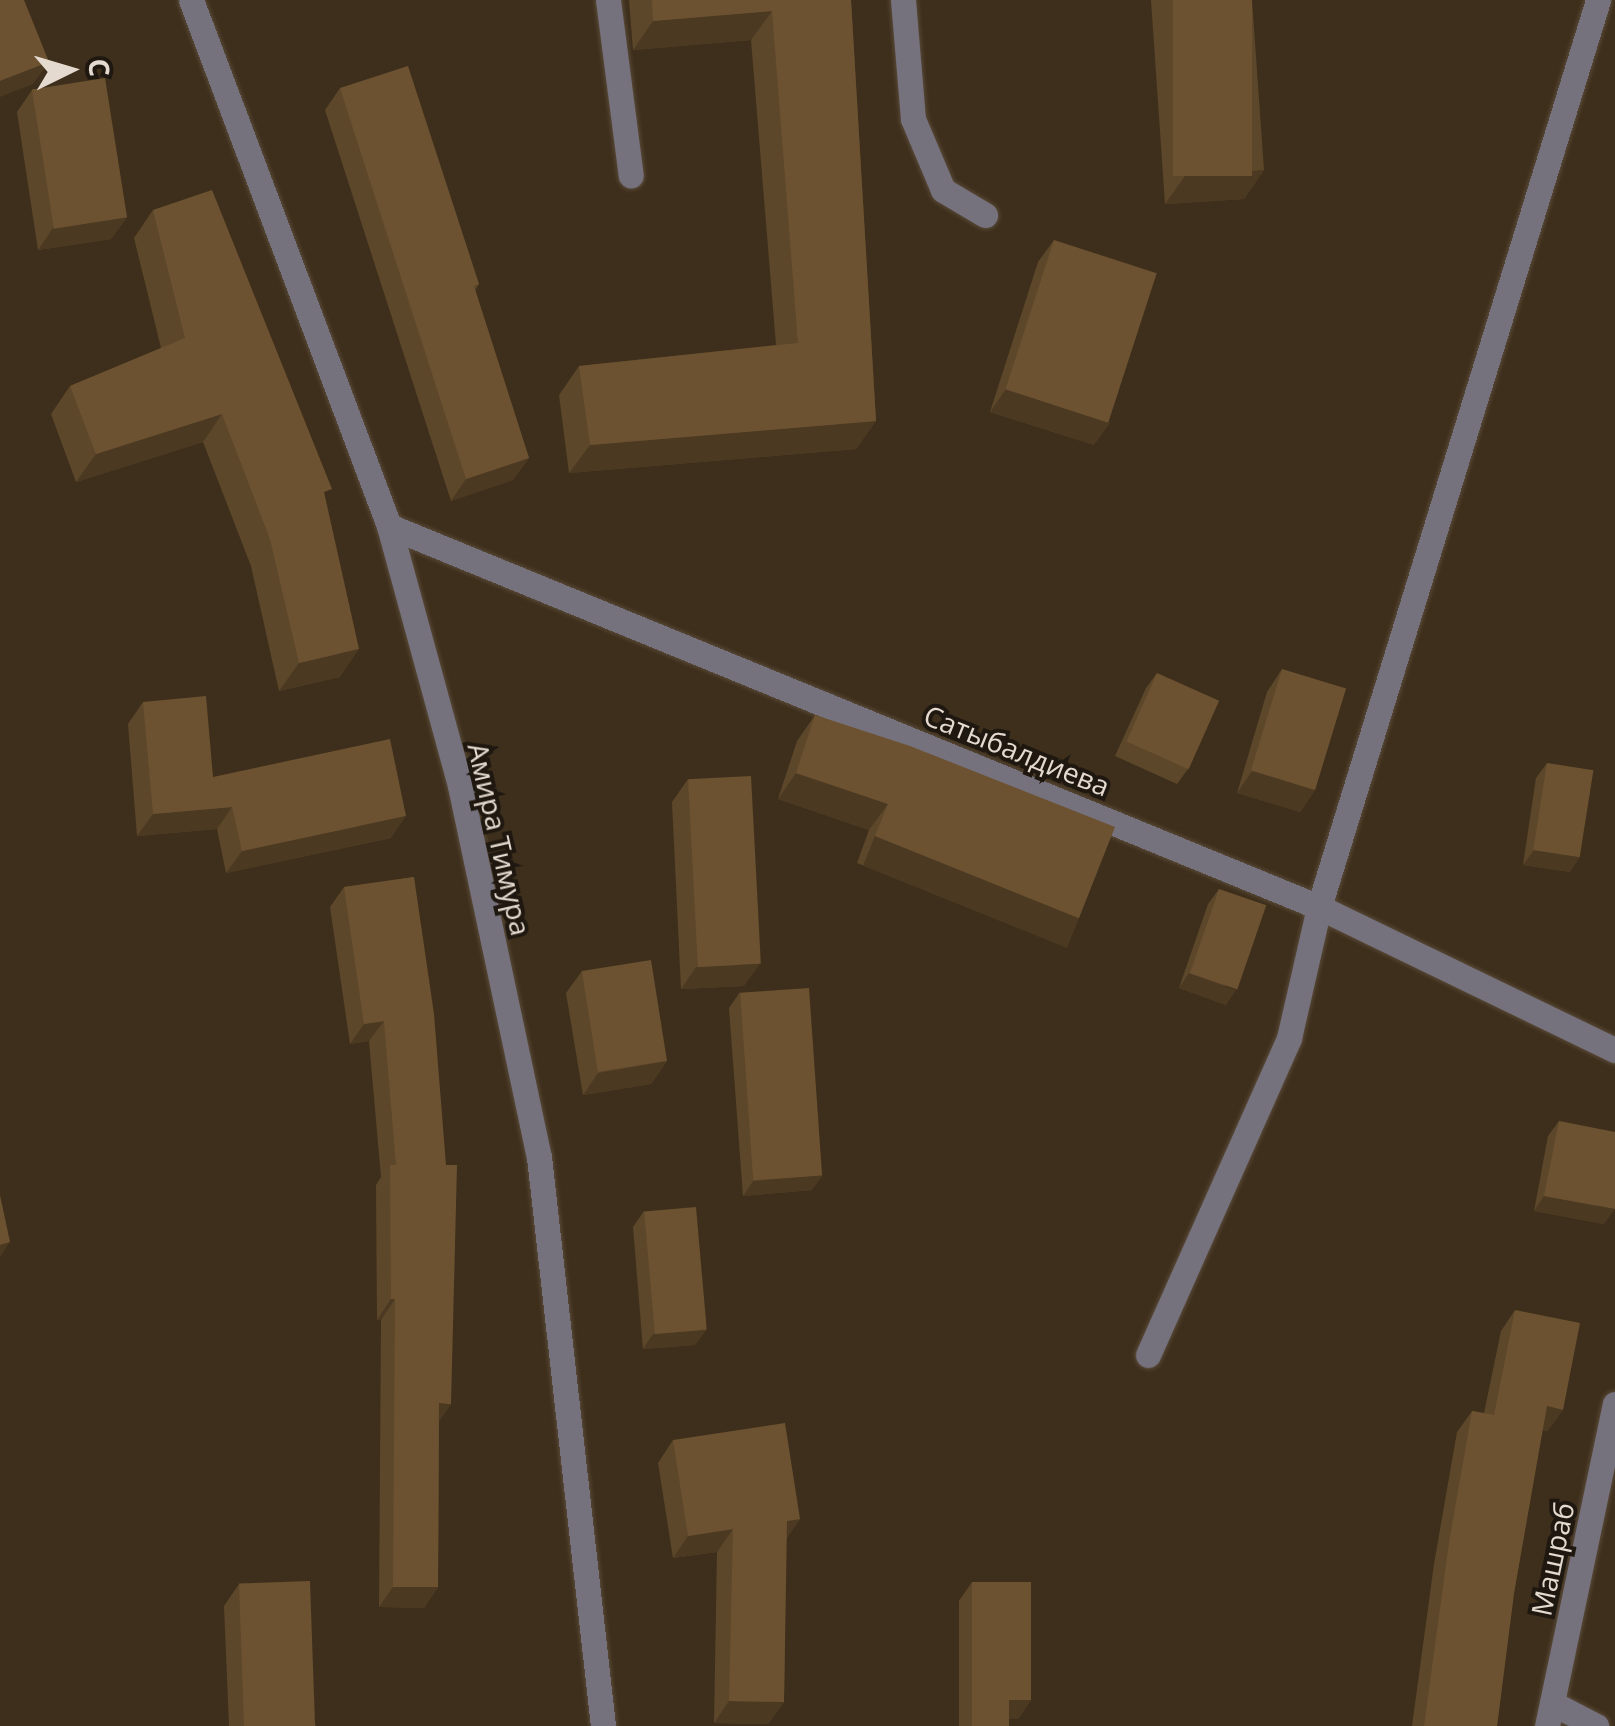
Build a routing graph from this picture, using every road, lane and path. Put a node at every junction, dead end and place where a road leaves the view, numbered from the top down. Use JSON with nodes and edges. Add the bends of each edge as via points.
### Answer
{"nodes":[{"id":1,"x":191,"y":0,"type":"edge"},
{"id":2,"x":608,"y":0,"type":"edge"},
{"id":3,"x":904,"y":0,"type":"edge"},
{"id":4,"x":1598,"y":0,"type":"edge"},
{"id":5,"x":630,"y":176,"type":"dead end"},
{"id":6,"x":985,"y":215,"type":"dead end"},
{"id":7,"x":389,"y":526,"type":"junction"},
{"id":8,"x":1319,"y":907,"type":"junction"},
{"id":9,"x":1615,"y":1050,"type":"edge"},
{"id":10,"x":1148,"y":1355,"type":"dead end"},
{"id":11,"x":1615,"y":1404,"type":"edge"},
{"id":12,"x":1550,"y":1714,"type":"edge"},
{"id":13,"x":604,"y":1726,"type":"edge"},
{"id":14,"x":1596,"y":1726,"type":"edge"}],
"edges":[{"from":1,"to":7,"type":"street","name":"Амира Тимура"},
{"from":2,"to":5,"type":"street"},
{"from":3,"to":6,"type":"street","via":[[913,119],[943,190]]},
{"from":4,"to":8,"type":"street"},
{"from":7,"to":8,"type":"street","name":"Сатыбалдиева"},
{"from":7,"to":13,"type":"street","name":"Амира Тимура","via":[[460,786],[539,1157]]},
{"from":8,"to":9,"type":"street","name":"Сатыбалдиева"},
{"from":8,"to":10,"type":"street","via":[[1289,1038]]},
{"from":11,"to":12,"type":"street","name":"Машраб"},
{"from":12,"to":14,"type":"street"}]}
